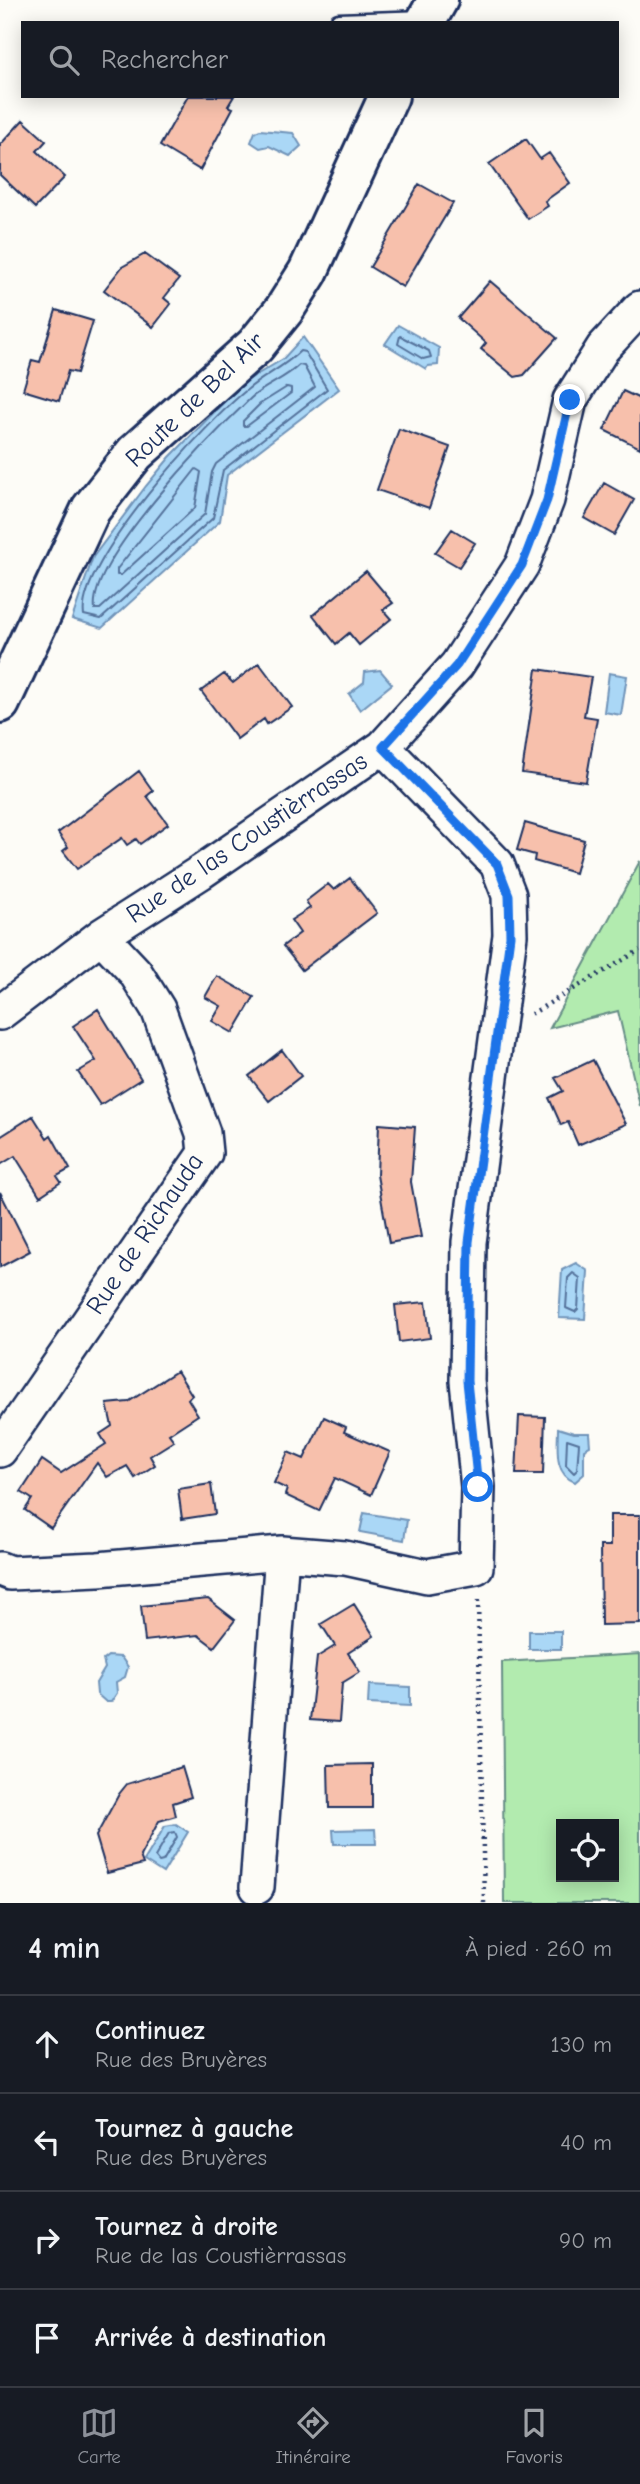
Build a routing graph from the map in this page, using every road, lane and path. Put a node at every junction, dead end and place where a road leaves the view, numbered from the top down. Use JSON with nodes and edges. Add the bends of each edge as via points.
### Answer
{"nodes":[{"id":1,"x":430,"y":14,"type":"edge"},
{"id":2,"x":359,"y":21,"type":"edge"},
{"id":3,"x":388,"y":98,"type":"edge"},
{"id":4,"x":640,"y":308,"type":"edge"},
{"id":5,"x":8,"y":664,"type":"edge"},
{"id":6,"x":0,"y":703,"type":"edge"},
{"id":7,"x":383,"y":747,"type":"junction"},
{"id":8,"x":101,"y":936,"type":"junction"},
{"id":9,"x":640,"y":950,"type":"edge"},
{"id":10,"x":500,"y":1004,"type":"junction"},
{"id":11,"x":0,"y":1013,"type":"edge"},
{"id":12,"x":0,"y":1450,"type":"edge"},
{"id":13,"x":282,"y":1553,"type":"junction"},
{"id":14,"x":476,"y":1567,"type":"junction"},
{"id":15,"x":0,"y":1569,"type":"edge"},
{"id":16,"x":257,"y":1886,"type":"dead end"},
{"id":17,"x":484,"y":1903,"type":"edge"}],
"edges":[{"from":1,"to":2,"type":"lane"},
{"from":3,"to":5,"type":"street","name":"Route de Bel Air","via":[[308,272],[284,310],[255,346],[135,453],[91,509]]},
{"from":4,"to":7,"type":"street","name":"Rue de las Coustièrrassas","via":[[603,348],[570,400],[547,500],[522,565],[457,665]]},
{"from":5,"to":6,"type":"street","name":"Route de Bel Air"},
{"from":7,"to":8,"type":"street","name":"Rue de las Coustièrrassas"},
{"from":7,"to":10,"type":"street","via":[[497,864],[509,895],[510,936]]},
{"from":8,"to":11,"type":"street","name":"Rue de las Coustièrrassas"},
{"from":8,"to":12,"type":"street","name":"Rue de Richauda","via":[[135,972],[158,1009],[203,1133],[205,1153]]},
{"from":9,"to":10,"type":"path","via":[[532,1014]]},
{"from":10,"to":14,"type":"street","via":[[469,1242],[467,1381],[478,1487]]},
{"from":13,"to":14,"type":"street","via":[[345,1559],[427,1576]]},
{"from":13,"to":15,"type":"street","via":[[98,1569],[10,1573]]},
{"from":13,"to":16,"type":"street"},
{"from":14,"to":17,"type":"path","via":[[482,1661]]}]}
